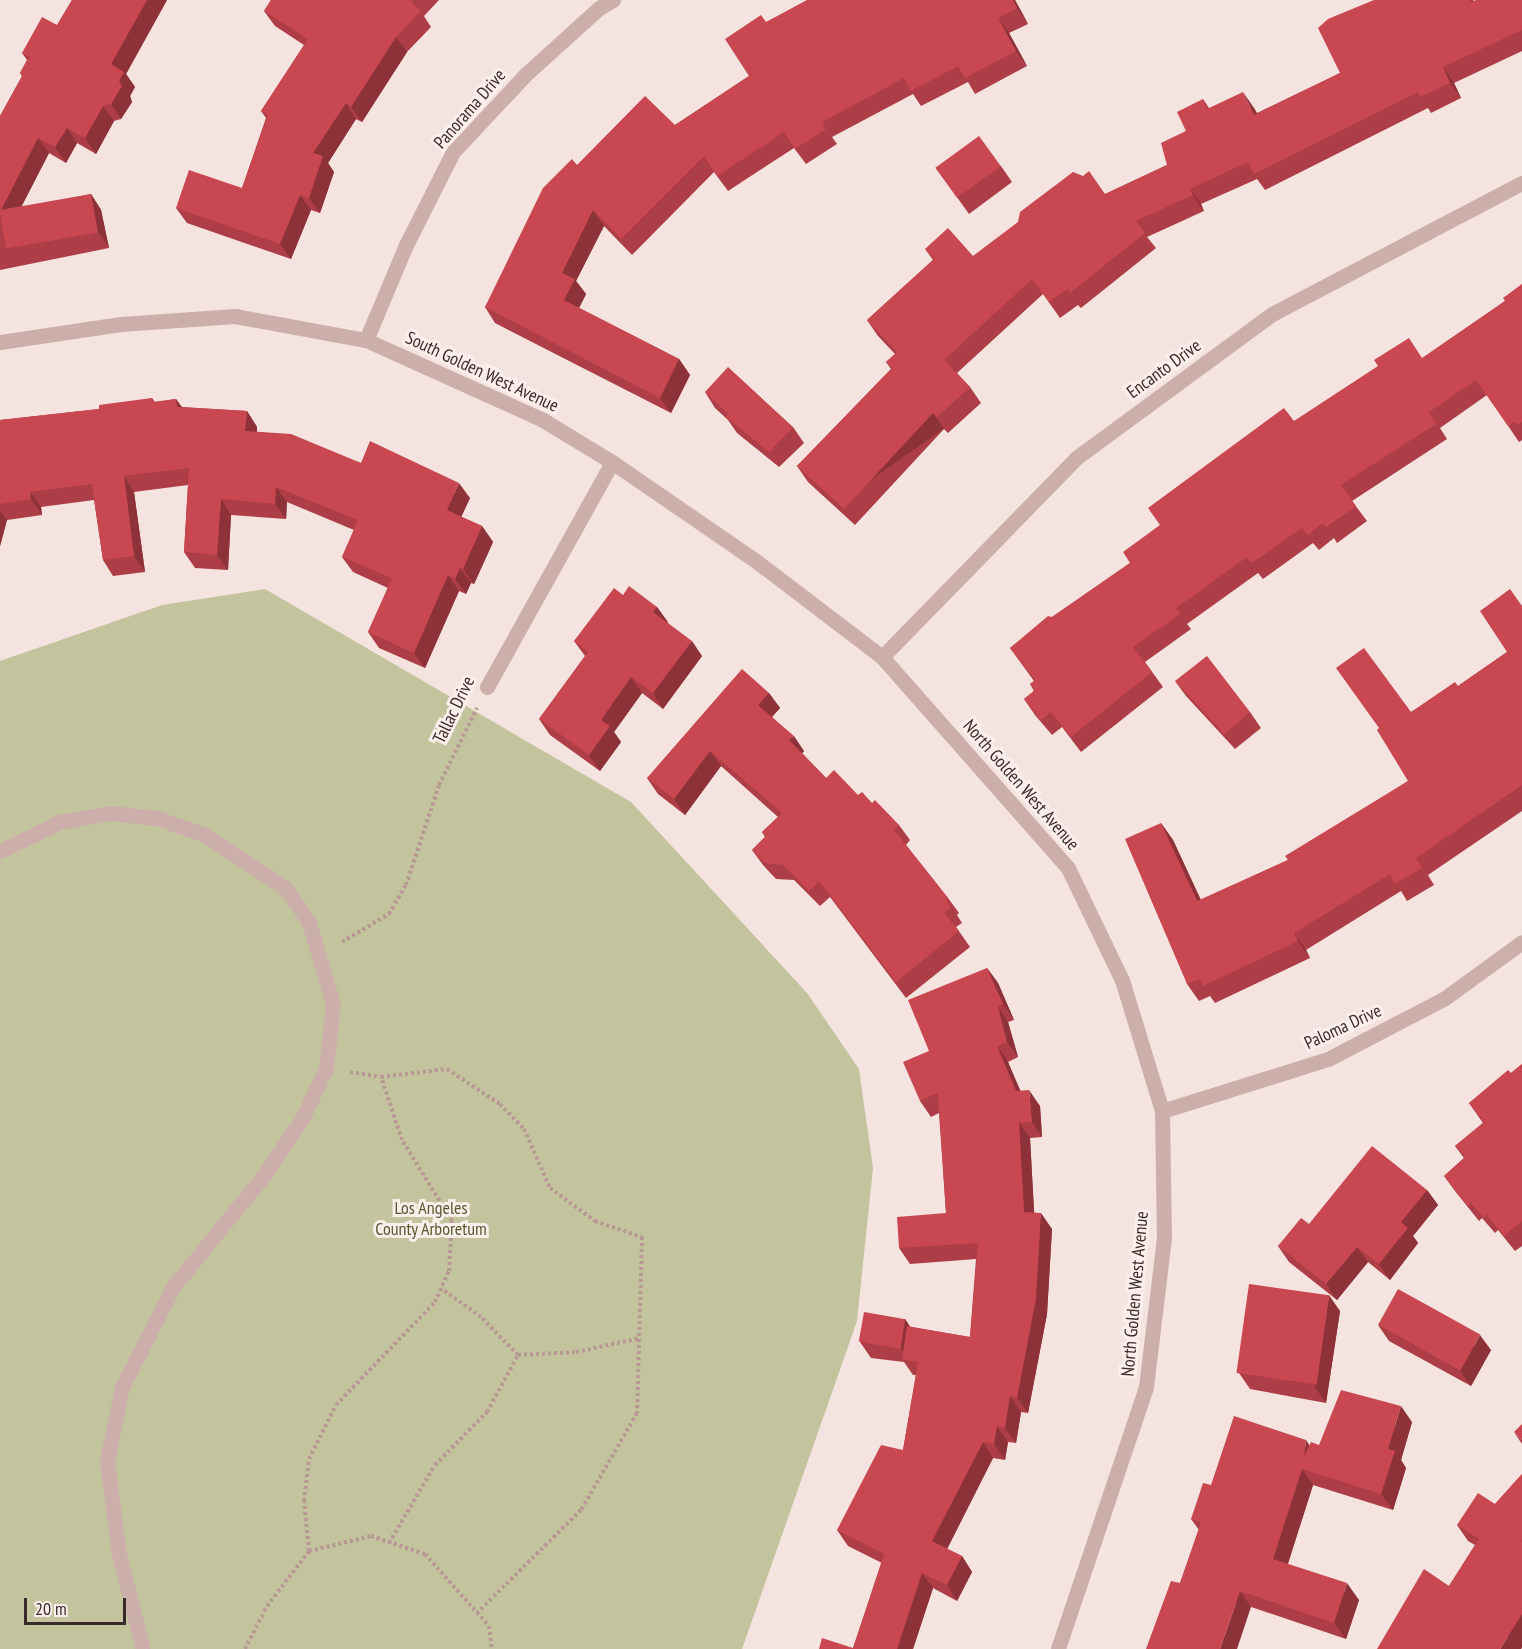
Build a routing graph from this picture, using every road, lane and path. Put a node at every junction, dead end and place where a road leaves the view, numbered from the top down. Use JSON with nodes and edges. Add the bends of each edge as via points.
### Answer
{"nodes":[{"id":1,"x":613,"y":0,"type":"edge"},
{"id":2,"x":1522,"y":183,"type":"edge"},
{"id":3,"x":366,"y":340,"type":"junction"},
{"id":4,"x":0,"y":342,"type":"edge"},
{"id":5,"x":612,"y":462,"type":"junction"},
{"id":6,"x":882,"y":657,"type":"junction"},
{"id":7,"x":487,"y":687,"type":"joint"},
{"id":8,"x":0,"y":851,"type":"edge"},
{"id":9,"x":1522,"y":942,"type":"edge"},
{"id":10,"x":321,"y":956,"type":"junction"},
{"id":11,"x":326,"y":1068,"type":"junction"},
{"id":12,"x":381,"y":1077,"type":"junction"},
{"id":13,"x":1162,"y":1111,"type":"junction"},
{"id":14,"x":441,"y":1288,"type":"junction"},
{"id":15,"x":640,"y":1338,"type":"junction"},
{"id":16,"x":518,"y":1355,"type":"junction"},
{"id":17,"x":389,"y":1543,"type":"junction"},
{"id":18,"x":309,"y":1551,"type":"junction"},
{"id":19,"x":477,"y":1612,"type":"junction"},
{"id":20,"x":142,"y":1649,"type":"edge"},
{"id":21,"x":245,"y":1649,"type":"edge"},
{"id":22,"x":492,"y":1649,"type":"edge"},
{"id":23,"x":1058,"y":1649,"type":"edge"}],
"edges":[{"from":1,"to":3,"type":"street","name":"Panorama Drive","via":[[525,75],[453,152],[406,245]]},
{"from":2,"to":6,"type":"street","name":"Encanto Drive","via":[[1272,314],[1076,458]]},
{"from":3,"to":4,"type":"street","name":"South Golden West Avenue","via":[[235,316],[121,324]]},
{"from":3,"to":5,"type":"street","name":"South Golden West Avenue","via":[[543,420]]},
{"from":5,"to":6,"type":"street","name":"South Golden West Avenue","via":[[756,561]]},
{"from":5,"to":7,"type":"street","name":"Tallac Drive"},
{"from":6,"to":13,"type":"street","name":"North Golden West Avenue","via":[[1068,868],[1122,980]]},
{"from":7,"to":10,"type":"path","name":"Tallac Drive","via":[[439,784],[406,885],[389,914]]},
{"from":8,"to":10,"type":"street","via":[[60,822],[111,813],[157,818],[205,835],[286,888],[309,922]]},
{"from":9,"to":13,"type":"street","name":"Paloma Drive","via":[[1445,998],[1328,1059]]},
{"from":10,"to":11,"type":"street","via":[[333,1004]]},
{"from":11,"to":12,"type":"path"},
{"from":11,"to":20,"type":"street","via":[[302,1119],[265,1174],[173,1287],[122,1387],[107,1461],[119,1555]]},
{"from":12,"to":14,"type":"path","via":[[402,1140],[452,1221],[449,1270]]},
{"from":12,"to":15,"type":"path","via":[[447,1069],[500,1104],[524,1129],[550,1188],[595,1221],[642,1237]]},
{"from":13,"to":23,"type":"street","name":"North Golden West Avenue","via":[[1164,1238],[1146,1388]]},
{"from":14,"to":16,"type":"path","via":[[481,1317]]},
{"from":14,"to":18,"type":"path","via":[[435,1302],[336,1405],[309,1459],[304,1501]]},
{"from":15,"to":16,"type":"path","via":[[576,1352]]},
{"from":15,"to":19,"type":"path","via":[[637,1413],[580,1510]]},
{"from":16,"to":17,"type":"path","via":[[487,1412],[435,1465]]},
{"from":17,"to":18,"type":"path","via":[[371,1536]]},
{"from":17,"to":19,"type":"path","via":[[425,1554]]},
{"from":18,"to":21,"type":"path","via":[[267,1606]]},
{"from":19,"to":22,"type":"path","via":[[489,1626]]}]}
